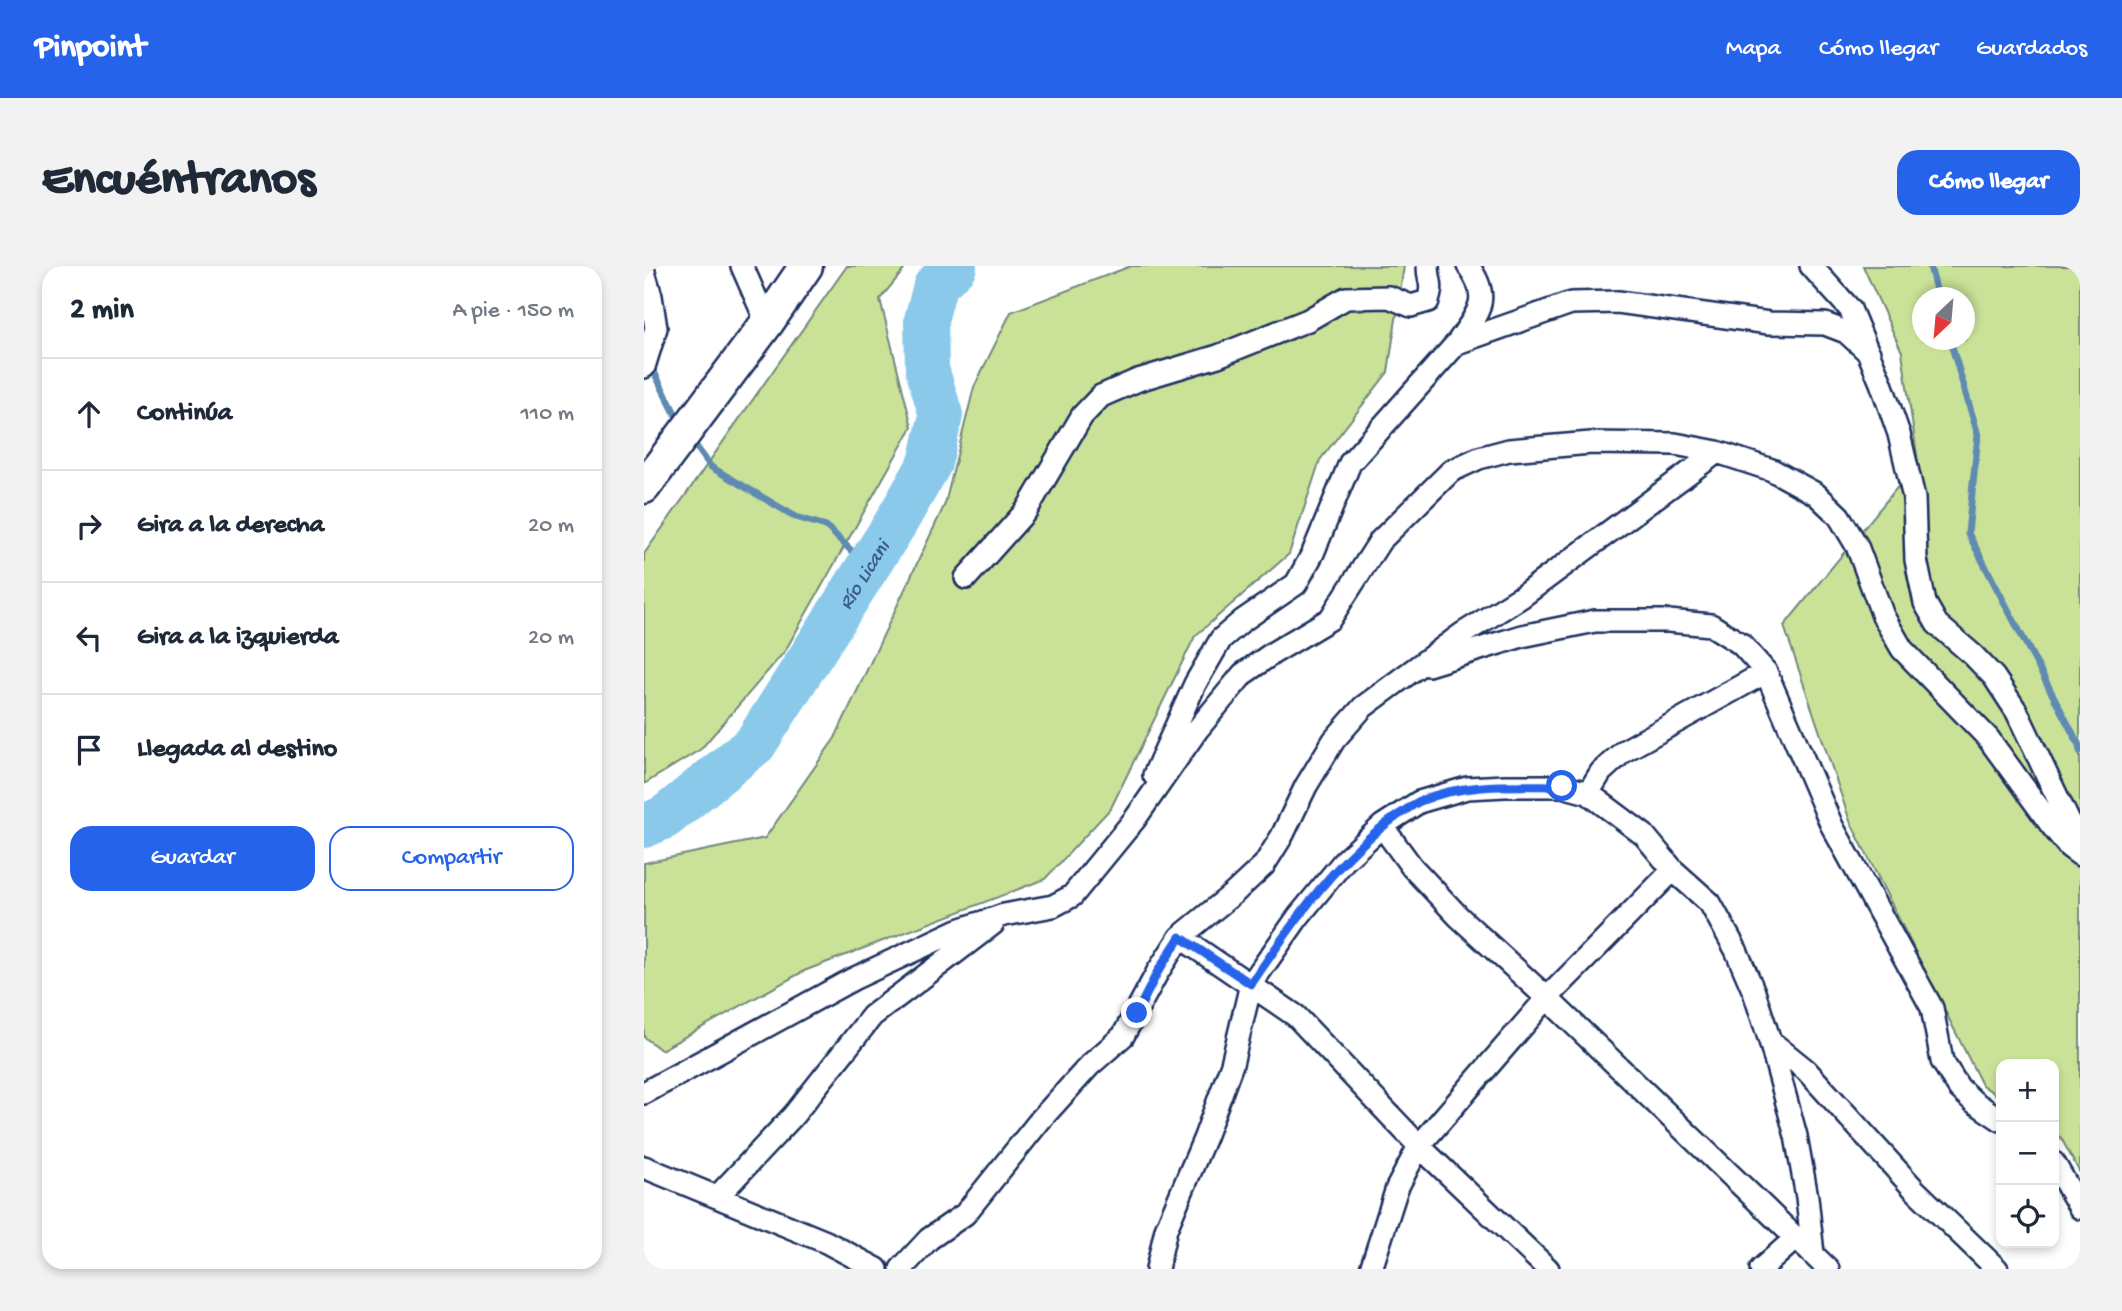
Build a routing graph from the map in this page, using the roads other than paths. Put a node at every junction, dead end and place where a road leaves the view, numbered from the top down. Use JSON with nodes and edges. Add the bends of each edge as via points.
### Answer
{"nodes":[{"id":1,"x":742,"y":266,"type":"edge"},
{"id":2,"x":806,"y":266,"type":"edge"},
{"id":3,"x":1427,"y":266,"type":"edge"},
{"id":4,"x":1468,"y":266,"type":"edge"},
{"id":5,"x":1811,"y":266,"type":"edge"},
{"id":6,"x":644,"y":272,"type":"edge"},
{"id":7,"x":766,"y":323,"type":"junction"},
{"id":8,"x":1457,"y":343,"type":"junction"},
{"id":9,"x":1869,"y":353,"type":"junction"},
{"id":10,"x":644,"y":367,"type":"edge"},
{"id":11,"x":1717,"y":452,"type":"junction"},
{"id":12,"x":647,"y":483,"type":"edge"},
{"id":13,"x":966,"y":578,"type":"dead end"},
{"id":14,"x":1413,"y":670,"type":"junction"},
{"id":15,"x":1766,"y":672,"type":"junction"},
{"id":16,"x":1588,"y":793,"type":"junction"},
{"id":17,"x":1135,"y":818,"type":"junction"},
{"id":18,"x":1382,"y":826,"type":"junction"},
{"id":19,"x":2080,"y":845,"type":"edge"},
{"id":20,"x":2080,"y":855,"type":"edge"},
{"id":21,"x":1673,"y":870,"type":"junction"},
{"id":22,"x":1004,"y":915,"type":"junction"},
{"id":23,"x":1180,"y":937,"type":"junction"},
{"id":24,"x":1251,"y":984,"type":"junction"},
{"id":25,"x":1547,"y":998,"type":"junction"},
{"id":26,"x":1770,"y":1041,"type":"junction"},
{"id":27,"x":644,"y":1093,"type":"edge"},
{"id":28,"x":1996,"y":1117,"type":"edge"},
{"id":29,"x":1419,"y":1146,"type":"junction"},
{"id":30,"x":644,"y":1167,"type":"edge"},
{"id":31,"x":2059,"y":1172,"type":"edge"},
{"id":32,"x":717,"y":1197,"type":"junction"},
{"id":33,"x":2080,"y":1208,"type":"edge"},
{"id":34,"x":1796,"y":1238,"type":"junction"},
{"id":35,"x":1821,"y":1262,"type":"edge"},
{"id":36,"x":877,"y":1269,"type":"edge"},
{"id":37,"x":901,"y":1269,"type":"edge"},
{"id":38,"x":1157,"y":1269,"type":"edge"},
{"id":39,"x":1371,"y":1269,"type":"edge"},
{"id":40,"x":1548,"y":1269,"type":"edge"},
{"id":41,"x":1761,"y":1269,"type":"edge"},
{"id":42,"x":1997,"y":1269,"type":"edge"}],
"edges":[{"from":1,"to":7,"type":"street"},
{"from":2,"to":7,"type":"main road"},
{"from":3,"to":13,"type":"street","via":[[1433,286],[1429,301],[1411,306],[1389,298],[1346,298],[1308,320],[1231,351],[1101,396],[1082,416],[1026,511]]},
{"from":4,"to":8,"type":"street","via":[[1482,296],[1479,312]]},
{"from":5,"to":9,"type":"street","via":[[1850,309]]},
{"from":6,"to":10,"type":"street","via":[[656,328]]},
{"from":7,"to":12,"type":"main road"},
{"from":8,"to":9,"type":"street","via":[[1571,303],[1618,302],[1769,323],[1825,324],[1846,332]]},
{"from":8,"to":17,"type":"street","via":[[1350,463],[1296,584],[1221,639],[1195,684]]},
{"from":9,"to":19,"type":"street","via":[[1899,433],[1914,498],[1916,560],[1925,603],[1937,624],[1993,677],[2017,712]]},
{"from":11,"to":14,"type":"street"},
{"from":11,"to":17,"type":"street","via":[[1675,444],[1591,443],[1509,450],[1451,471],[1380,541],[1329,619],[1243,674]]},
{"from":11,"to":20,"type":"street","via":[[1772,470],[1816,494],[1839,516],[1902,649],[1988,738],[2068,847]]},
{"from":14,"to":15,"type":"street","via":[[1522,636],[1595,621],[1668,621],[1712,625],[1741,644]]},
{"from":14,"to":23,"type":"street","via":[[1363,707],[1334,740],[1264,865]]},
{"from":15,"to":16,"type":"street","via":[[1624,751],[1601,772]]},
{"from":15,"to":28,"type":"street","via":[[1832,826],[1932,1008],[1942,1061],[1959,1088]]},
{"from":16,"to":18,"type":"street","via":[[1562,786],[1467,788],[1419,802]]},
{"from":16,"to":21,"type":"street","via":[[1644,835]]},
{"from":17,"to":22,"type":"street","via":[[1072,896],[1053,906]]},
{"from":18,"to":24,"type":"street","via":[[1344,860]]},
{"from":18,"to":25,"type":"street","via":[[1412,867],[1459,917]]},
{"from":21,"to":25,"type":"street"},
{"from":21,"to":26,"type":"street","via":[[1710,903],[1741,961]]},
{"from":22,"to":27,"type":"street","via":[[958,930],[853,979]]},
{"from":22,"to":32,"type":"street","via":[[872,1016],[793,1116]]},
{"from":23,"to":24,"type":"street"},
{"from":23,"to":37,"type":"street","via":[[1123,1036],[1041,1119],[965,1214],[929,1239]]},
{"from":24,"to":29,"type":"street","via":[[1296,1016]]},
{"from":24,"to":38,"type":"street","via":[[1232,1064],[1166,1229]]},
{"from":25,"to":29,"type":"street"},
{"from":25,"to":34,"type":"street"},
{"from":26,"to":35,"type":"street","via":[[1796,1136]]},
{"from":26,"to":42,"type":"street","via":[[1806,1070],[1915,1190]]},
{"from":29,"to":39,"type":"street","via":[[1397,1188]]},
{"from":29,"to":40,"type":"street"},
{"from":30,"to":32,"type":"street"},
{"from":31,"to":33,"type":"street"},
{"from":32,"to":36,"type":"street","via":[[826,1242]]},
{"from":34,"to":35,"type":"street"},
{"from":34,"to":41,"type":"street"}]}
